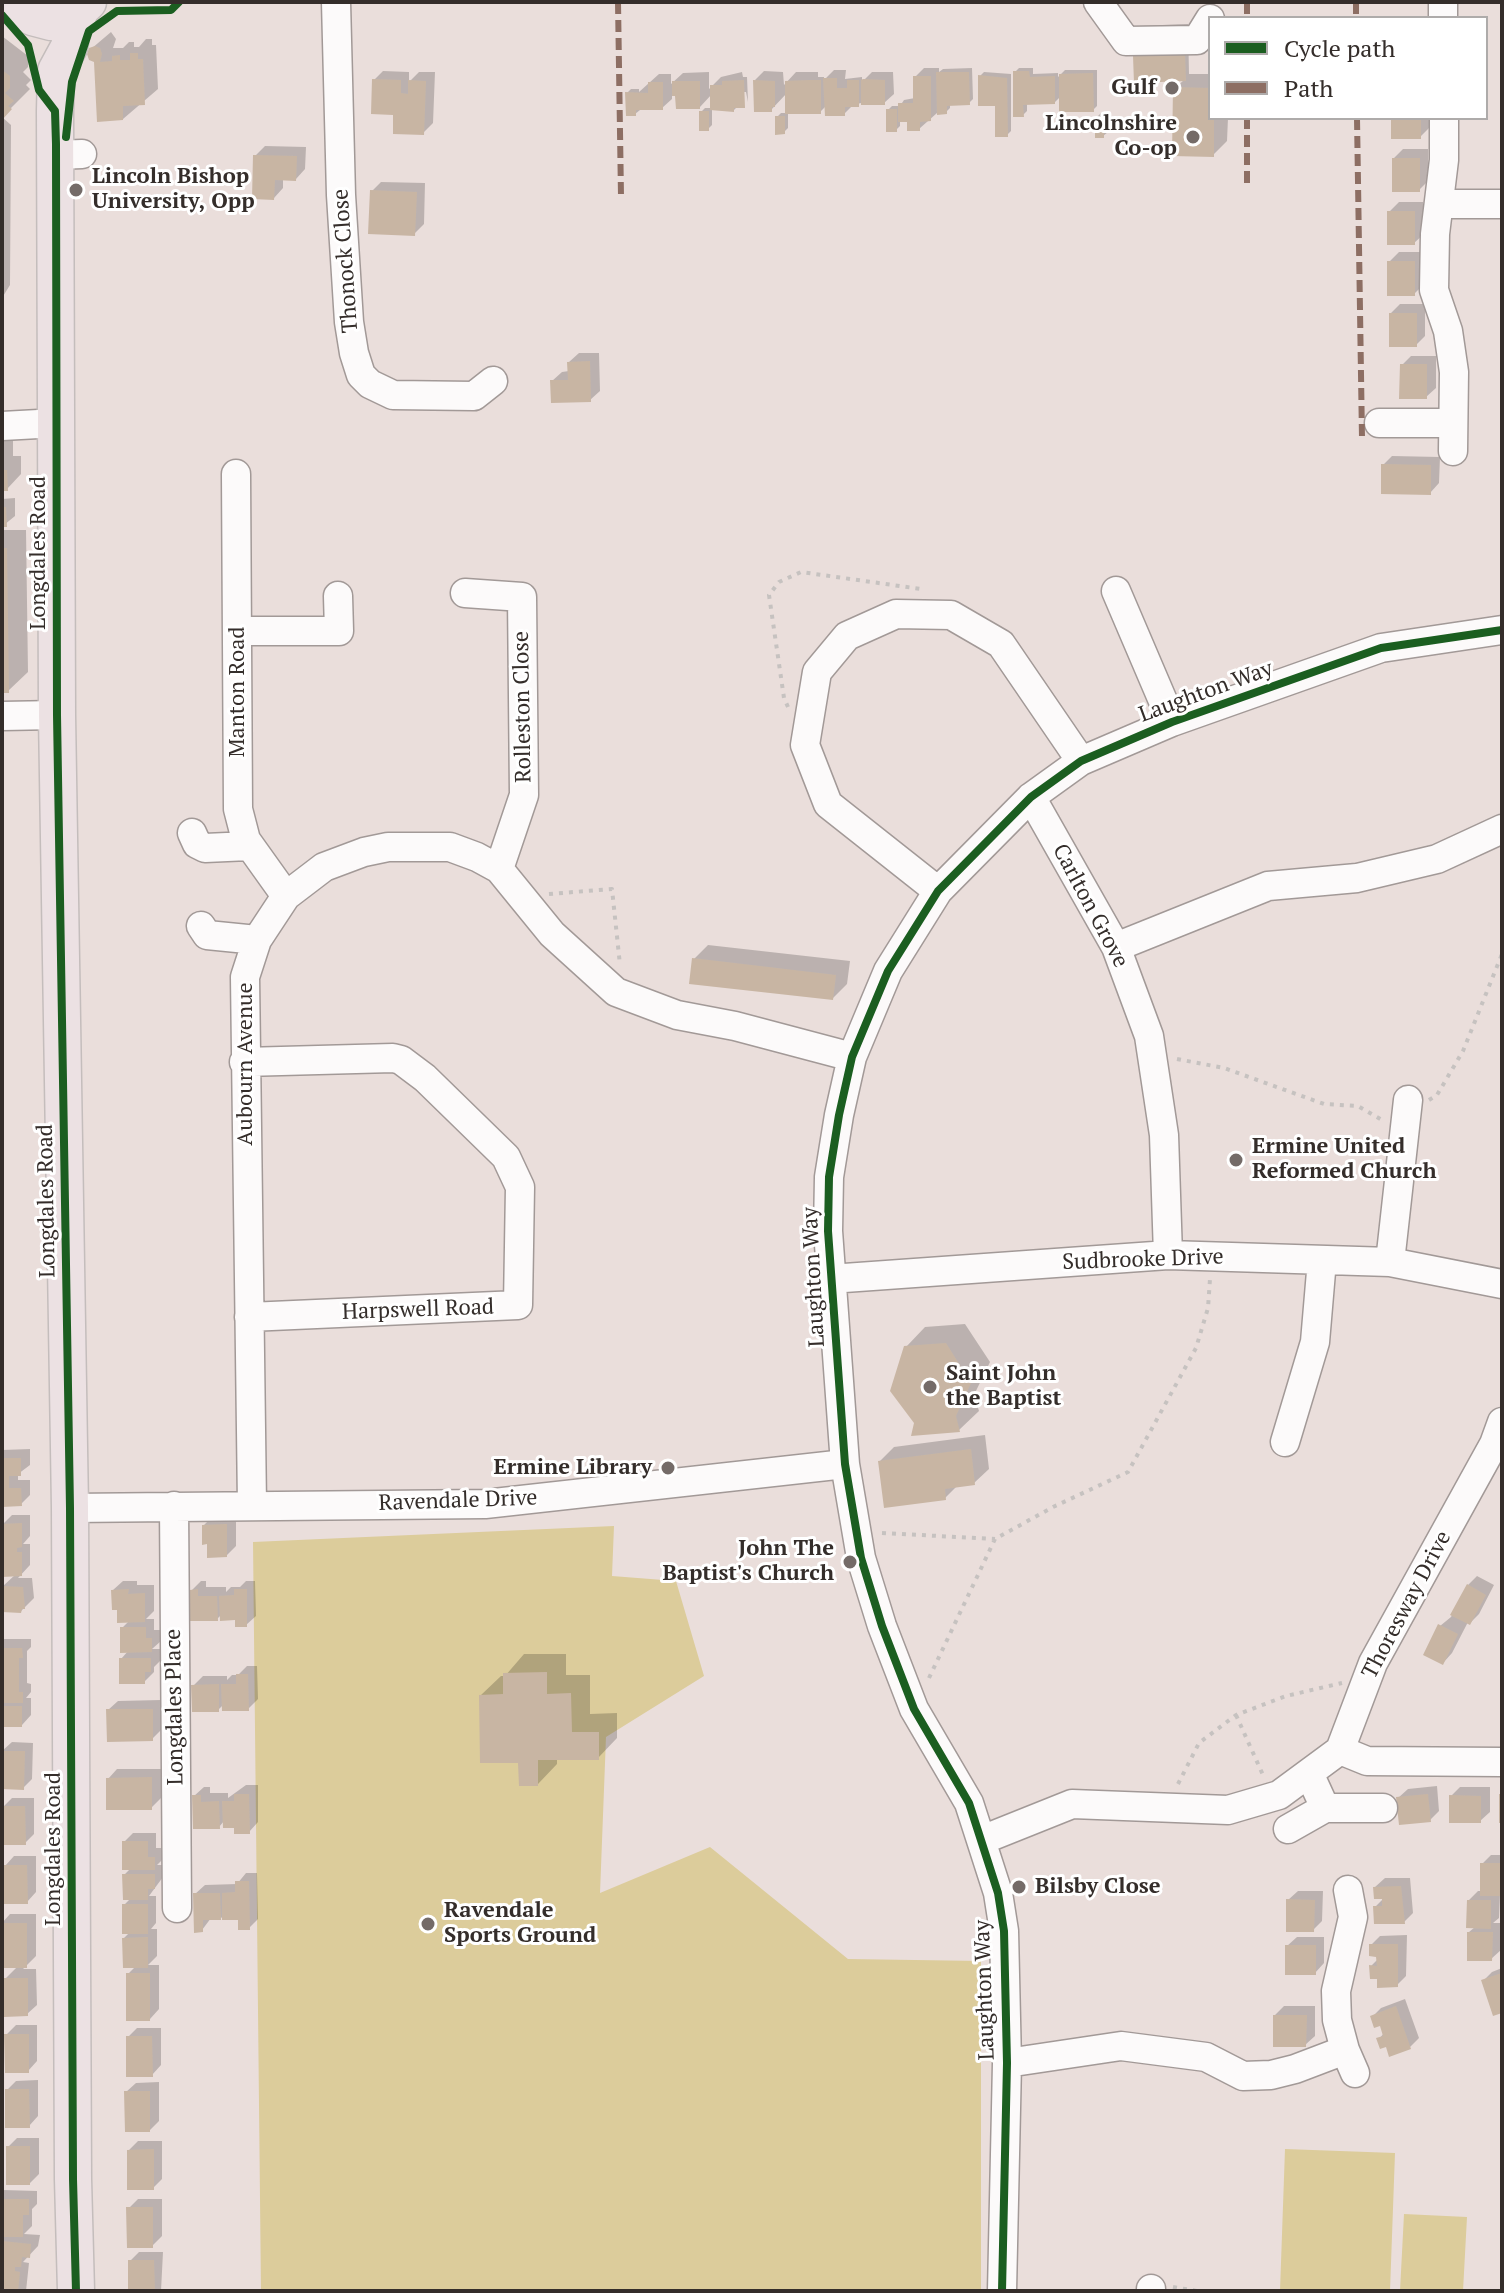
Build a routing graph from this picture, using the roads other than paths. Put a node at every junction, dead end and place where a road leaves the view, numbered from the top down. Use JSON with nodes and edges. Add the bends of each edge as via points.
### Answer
{"nodes":[{"id":1,"x":336,"y":2,"type":"edge"},
{"id":2,"x":1098,"y":2,"type":"edge"},
{"id":3,"x":19,"y":6,"type":"edge"},
{"id":4,"x":91,"y":6,"type":"edge"},
{"id":5,"x":1206,"y":25,"type":"edge"},
{"id":6,"x":56,"y":71,"type":"junction"},
{"id":7,"x":1444,"y":120,"type":"edge"},
{"id":8,"x":1439,"y":204,"type":"junction"},
{"id":9,"x":1502,"y":204,"type":"edge"},
{"id":10,"x":493,"y":381,"type":"dead end"},
{"id":11,"x":57,"y":423,"type":"junction"},
{"id":12,"x":1379,"y":423,"type":"dead end"},
{"id":13,"x":1453,"y":423,"type":"junction"},
{"id":14,"x":2,"y":426,"type":"edge"},
{"id":15,"x":1453,"y":451,"type":"dead end"},
{"id":16,"x":236,"y":474,"type":"dead end"},
{"id":17,"x":1116,"y":591,"type":"dead end"},
{"id":18,"x":465,"y":593,"type":"dead end"},
{"id":19,"x":338,"y":596,"type":"dead end"},
{"id":20,"x":1502,"y":630,"type":"edge"},
{"id":21,"x":237,"y":631,"type":"junction"},
{"id":22,"x":57,"y":715,"type":"junction"},
{"id":23,"x":2,"y":716,"type":"edge"},
{"id":24,"x":1172,"y":722,"type":"junction"},
{"id":25,"x":1081,"y":761,"type":"junction"},
{"id":26,"x":1031,"y":797,"type":"junction"},
{"id":27,"x":1502,"y":829,"type":"edge"},
{"id":28,"x":192,"y":833,"type":"dead end"},
{"id":29,"x":249,"y":846,"type":"junction"},
{"id":30,"x":499,"y":869,"type":"junction"},
{"id":31,"x":938,"y":891,"type":"junction"},
{"id":32,"x":286,"y":896,"type":"junction"},
{"id":33,"x":201,"y":926,"type":"dead end"},
{"id":34,"x":257,"y":940,"type":"junction"},
{"id":35,"x":1116,"y":947,"type":"junction"},
{"id":36,"x":852,"y":1057,"type":"junction"},
{"id":37,"x":244,"y":1062,"type":"junction"},
{"id":38,"x":1407,"y":1115,"type":"road end"},
{"id":39,"x":1168,"y":1255,"type":"junction"},
{"id":40,"x":1322,"y":1260,"type":"junction"},
{"id":41,"x":1390,"y":1262,"type":"junction"},
{"id":42,"x":830,"y":1279,"type":"junction"},
{"id":43,"x":1502,"y":1284,"type":"edge"},
{"id":44,"x":249,"y":1317,"type":"junction"},
{"id":45,"x":1502,"y":1422,"type":"edge"},
{"id":46,"x":1285,"y":1442,"type":"dead end"},
{"id":47,"x":845,"y":1464,"type":"junction"},
{"id":48,"x":252,"y":1505,"type":"junction"},
{"id":49,"x":174,"y":1506,"type":"junction"},
{"id":50,"x":70,"y":1508,"type":"junction"},
{"id":51,"x":1340,"y":1750,"type":"junction"},
{"id":52,"x":1502,"y":1762,"type":"edge"},
{"id":53,"x":1309,"y":1773,"type":"junction"},
{"id":54,"x":1325,"y":1808,"type":"junction"},
{"id":55,"x":1383,"y":1808,"type":"dead end"},
{"id":56,"x":1288,"y":1829,"type":"dead end"},
{"id":57,"x":982,"y":1840,"type":"junction"},
{"id":58,"x":1348,"y":1890,"type":"dead end"},
{"id":59,"x":177,"y":1908,"type":"dead end"},
{"id":60,"x":1007,"y":2063,"type":"junction"},
{"id":61,"x":76,"y":2291,"type":"edge"},
{"id":62,"x":1002,"y":2291,"type":"edge"}],
"edges":[{"from":1,"to":10,"type":"street","name":"Thonock Close","via":[[348,306],[361,375],[393,395],[474,396]]},
{"from":2,"to":5,"type":"street","via":[[1132,50],[1185,49]]},
{"from":3,"to":4,"type":"main road","via":[[46,22],[58,22]]},
{"from":3,"to":6,"type":"main road","name":"Longdales Road"},
{"from":4,"to":6,"type":"main road","name":"Longdales Road","via":[[72,30]]},
{"from":6,"to":11,"type":"main road","name":"Longdales Road","via":[[69,155]]},
{"from":7,"to":8,"type":"street"},
{"from":8,"to":9,"type":"street"},
{"from":8,"to":13,"type":"street","via":[[1434,290],[1448,331]]},
{"from":11,"to":14,"type":"street"},
{"from":11,"to":22,"type":"main road","name":"Longdales Road"},
{"from":12,"to":13,"type":"street"},
{"from":13,"to":15,"type":"street"},
{"from":16,"to":21,"type":"street","name":"Manton Road"},
{"from":17,"to":24,"type":"street"},
{"from":18,"to":30,"type":"street","name":"Rolleston Close","via":[[522,597],[524,795]]},
{"from":19,"to":21,"type":"street","via":[[339,631]]},
{"from":20,"to":24,"type":"street","name":"Laughton Way","via":[[1381,648]]},
{"from":21,"to":29,"type":"street","name":"Manton Road","via":[[238,809]]},
{"from":22,"to":23,"type":"street"},
{"from":22,"to":50,"type":"main road","name":"Longdales Road"},
{"from":24,"to":25,"type":"street","name":"Laughton Way"},
{"from":25,"to":26,"type":"street","name":"Laughton Way"},
{"from":25,"to":31,"type":"street","via":[[1001,644],[951,615],[896,614],[847,636],[817,672],[805,745],[828,804]]},
{"from":26,"to":31,"type":"street","name":"Laughton Way"},
{"from":26,"to":35,"type":"street","name":"Carlton Grove"},
{"from":27,"to":35,"type":"street","via":[[1437,859],[1397,869],[1268,886]]},
{"from":28,"to":29,"type":"street","via":[[205,848]]},
{"from":29,"to":32,"type":"street","name":"Manton Road"},
{"from":30,"to":32,"type":"street","name":"Aubourn Avenue","via":[[450,847],[388,847],[324,867]]},
{"from":30,"to":36,"type":"street","name":"Aubourn Avenue","via":[[552,934],[616,992],[677,1015]]},
{"from":31,"to":36,"type":"street","name":"Laughton Way","via":[[888,971]]},
{"from":32,"to":34,"type":"street","name":"Aubourn Avenue"},
{"from":33,"to":34,"type":"street","via":[[207,935]]},
{"from":34,"to":37,"type":"street","name":"Aubourn Avenue","via":[[245,977]]},
{"from":35,"to":39,"type":"street","name":"Carlton Grove","via":[[1149,1036],[1164,1135]]},
{"from":36,"to":42,"type":"street","name":"Laughton Way","via":[[829,1177]]},
{"from":37,"to":44,"type":"street","name":"Aubourn Avenue"},
{"from":37,"to":44,"type":"street","name":"Harpswell Road","via":[[401,1060],[506,1157],[520,1187],[518,1305]]},
{"from":38,"to":41,"type":"street"},
{"from":39,"to":40,"type":"street","name":"Sudbrooke Drive"},
{"from":39,"to":42,"type":"street","name":"Sudbrooke Drive"},
{"from":40,"to":41,"type":"street","name":"Sudbrooke Drive"},
{"from":40,"to":46,"type":"street","via":[[1315,1342]]},
{"from":41,"to":43,"type":"street","name":"Sudbrooke Drive"},
{"from":42,"to":47,"type":"street","name":"Laughton Way"},
{"from":44,"to":48,"type":"street","name":"Aubourn Avenue"},
{"from":45,"to":51,"type":"street","name":"Thoresway Drive","via":[[1373,1663]]},
{"from":47,"to":48,"type":"street","name":"Ravendale Drive","via":[[485,1504]]},
{"from":47,"to":57,"type":"street","name":"Laughton Way","via":[[861,1558],[882,1626],[914,1709],[969,1803]]},
{"from":48,"to":49,"type":"street","name":"Ravendale Drive"},
{"from":49,"to":50,"type":"street","name":"Ravendale Drive"},
{"from":49,"to":59,"type":"street","name":"Longdales Place"},
{"from":50,"to":61,"type":"main road","name":"Longdales Road"},
{"from":51,"to":52,"type":"street","via":[[1367,1761]]},
{"from":51,"to":53,"type":"street"},
{"from":53,"to":54,"type":"street"},
{"from":53,"to":57,"type":"street","via":[[1279,1795],[1228,1810],[1072,1804]]},
{"from":54,"to":55,"type":"street"},
{"from":54,"to":56,"type":"street"},
{"from":57,"to":60,"type":"street","name":"Laughton Way","via":[[1004,1931]]},
{"from":58,"to":60,"type":"street","via":[[1353,1917],[1336,1991],[1337,2020],[1350,2061],[1243,2076],[1206,2057],[1121,2046]]},
{"from":60,"to":62,"type":"street","name":"Laughton Way"}]}
